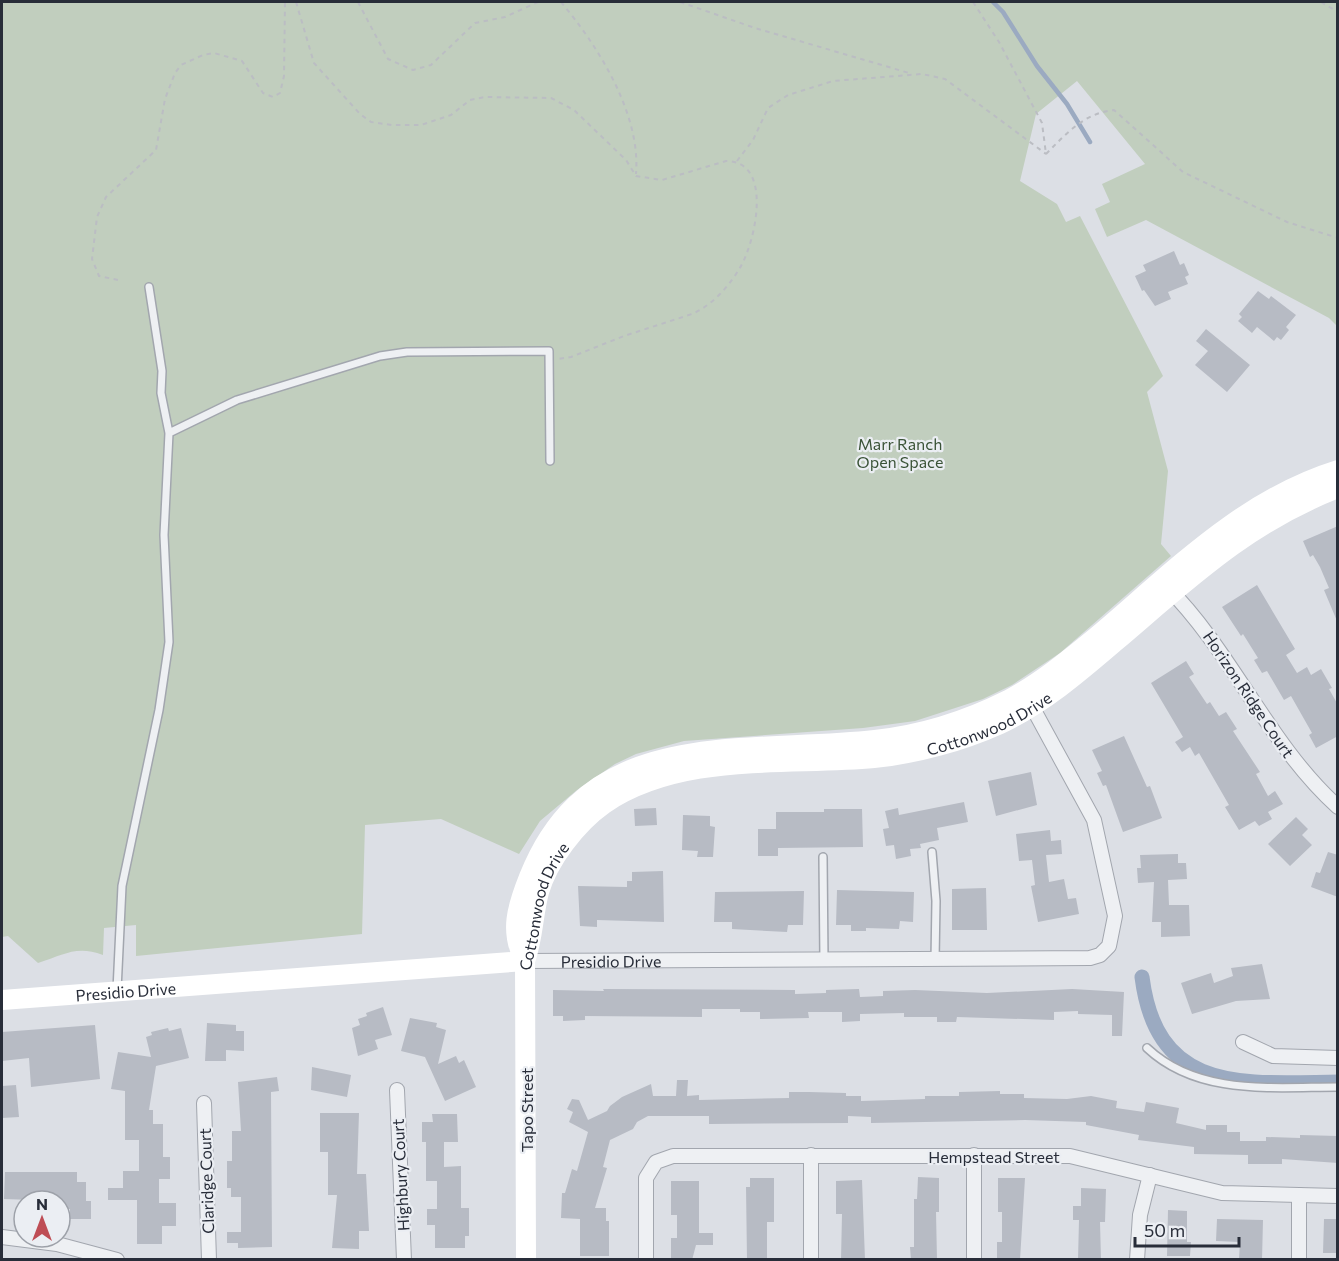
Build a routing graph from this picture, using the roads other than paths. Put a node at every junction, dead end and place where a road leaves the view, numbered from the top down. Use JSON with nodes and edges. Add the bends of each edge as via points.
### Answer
{"nodes":[{"id":1,"x":149,"y":287,"type":"dead end"},
{"id":2,"x":169,"y":433,"type":"junction"},
{"id":3,"x":550,"y":461,"type":"dead end"},
{"id":4,"x":1338,"y":470,"type":"edge"},
{"id":5,"x":1338,"y":488,"type":"edge"},
{"id":6,"x":1167,"y":587,"type":"junction"},
{"id":7,"x":1028,"y":698,"type":"junction"},
{"id":8,"x":1338,"y":807,"type":"edge"},
{"id":9,"x":932,"y":852,"type":"dead end"},
{"id":10,"x":823,"y":856,"type":"dead end"},
{"id":11,"x":525,"y":961,"type":"junction"},
{"id":12,"x":824,"y":961,"type":"junction"},
{"id":13,"x":935,"y":961,"type":"junction"},
{"id":14,"x":117,"y":993,"type":"junction"},
{"id":15,"x":2,"y":1000,"type":"edge"},
{"id":16,"x":1243,"y":1042,"type":"dead end"},
{"id":17,"x":1147,"y":1048,"type":"dead end"},
{"id":18,"x":1338,"y":1058,"type":"edge"},
{"id":19,"x":1338,"y":1087,"type":"edge"},
{"id":20,"x":397,"y":1090,"type":"dead end"},
{"id":21,"x":204,"y":1103,"type":"dead end"},
{"id":22,"x":811,"y":1155,"type":"junction"},
{"id":23,"x":974,"y":1155,"type":"junction"},
{"id":24,"x":1150,"y":1176,"type":"junction"},
{"id":25,"x":1299,"y":1195,"type":"junction"},
{"id":26,"x":1338,"y":1196,"type":"edge"},
{"id":27,"x":2,"y":1237,"type":"edge"},
{"id":28,"x":117,"y":1260,"type":"edge"},
{"id":29,"x":209,"y":1260,"type":"edge"},
{"id":30,"x":404,"y":1260,"type":"edge"},
{"id":31,"x":526,"y":1260,"type":"edge"},
{"id":32,"x":646,"y":1260,"type":"edge"},
{"id":33,"x":811,"y":1260,"type":"edge"},
{"id":34,"x":974,"y":1260,"type":"edge"},
{"id":35,"x":1137,"y":1260,"type":"edge"},
{"id":36,"x":1299,"y":1260,"type":"edge"}],
"edges":[{"from":1,"to":2,"type":"lane"},
{"from":2,"to":3,"type":"lane","via":[[237,400],[394,353],[549,351]]},
{"from":2,"to":14,"type":"lane","via":[[164,536],[169,642],[159,710],[122,886]]},
{"from":4,"to":6,"type":"street","name":"Cottonwood Drive","via":[[1262,503],[1202,545]]},
{"from":5,"to":6,"type":"street","name":"Cottonwood Drive","via":[[1265,522]]},
{"from":6,"to":7,"type":"street","name":"Cottonwood Drive","via":[[1067,681]]},
{"from":6,"to":8,"type":"street","name":"Horizon Ridge Court","via":[[1205,628],[1291,757],[1315,787]]},
{"from":7,"to":11,"type":"street","name":"Cottonwood Drive","via":[[1000,723],[910,752],[875,758],[673,772],[639,783],[602,805],[556,858],[540,890]]},
{"from":7,"to":13,"type":"street","name":"Presidio Drive","via":[[1094,820],[1115,916],[1109,946],[1090,958]]},
{"from":9,"to":13,"type":"lane"},
{"from":10,"to":12,"type":"lane"},
{"from":11,"to":12,"type":"street","name":"Presidio Drive"},
{"from":11,"to":14,"type":"street","name":"Presidio Drive"},
{"from":11,"to":31,"type":"street","name":"Tapo Street"},
{"from":12,"to":13,"type":"street","name":"Presidio Drive"},
{"from":14,"to":15,"type":"street","name":"Presidio Drive"},
{"from":16,"to":18,"type":"street","via":[[1273,1056]]},
{"from":17,"to":19,"type":"lane","via":[[1164,1064],[1230,1086]]},
{"from":20,"to":30,"type":"street","name":"Highbury Court"},
{"from":21,"to":29,"type":"street","name":"Claridge Court"},
{"from":22,"to":23,"type":"street","name":"Hempstead Street"},
{"from":22,"to":32,"type":"street","name":"Hempstead Street","via":[[673,1156],[656,1162],[646,1187]]},
{"from":22,"to":33,"type":"street"},
{"from":23,"to":24,"type":"street","name":"Hempstead Street","via":[[1070,1156]]},
{"from":23,"to":34,"type":"street"},
{"from":24,"to":25,"type":"street","name":"Hempstead Street","via":[[1222,1193]]},
{"from":24,"to":35,"type":"street","via":[[1140,1215]]},
{"from":25,"to":26,"type":"street","name":"Hempstead Street"},
{"from":25,"to":36,"type":"street"},
{"from":27,"to":28,"type":"street","via":[[57,1244]]}]}
